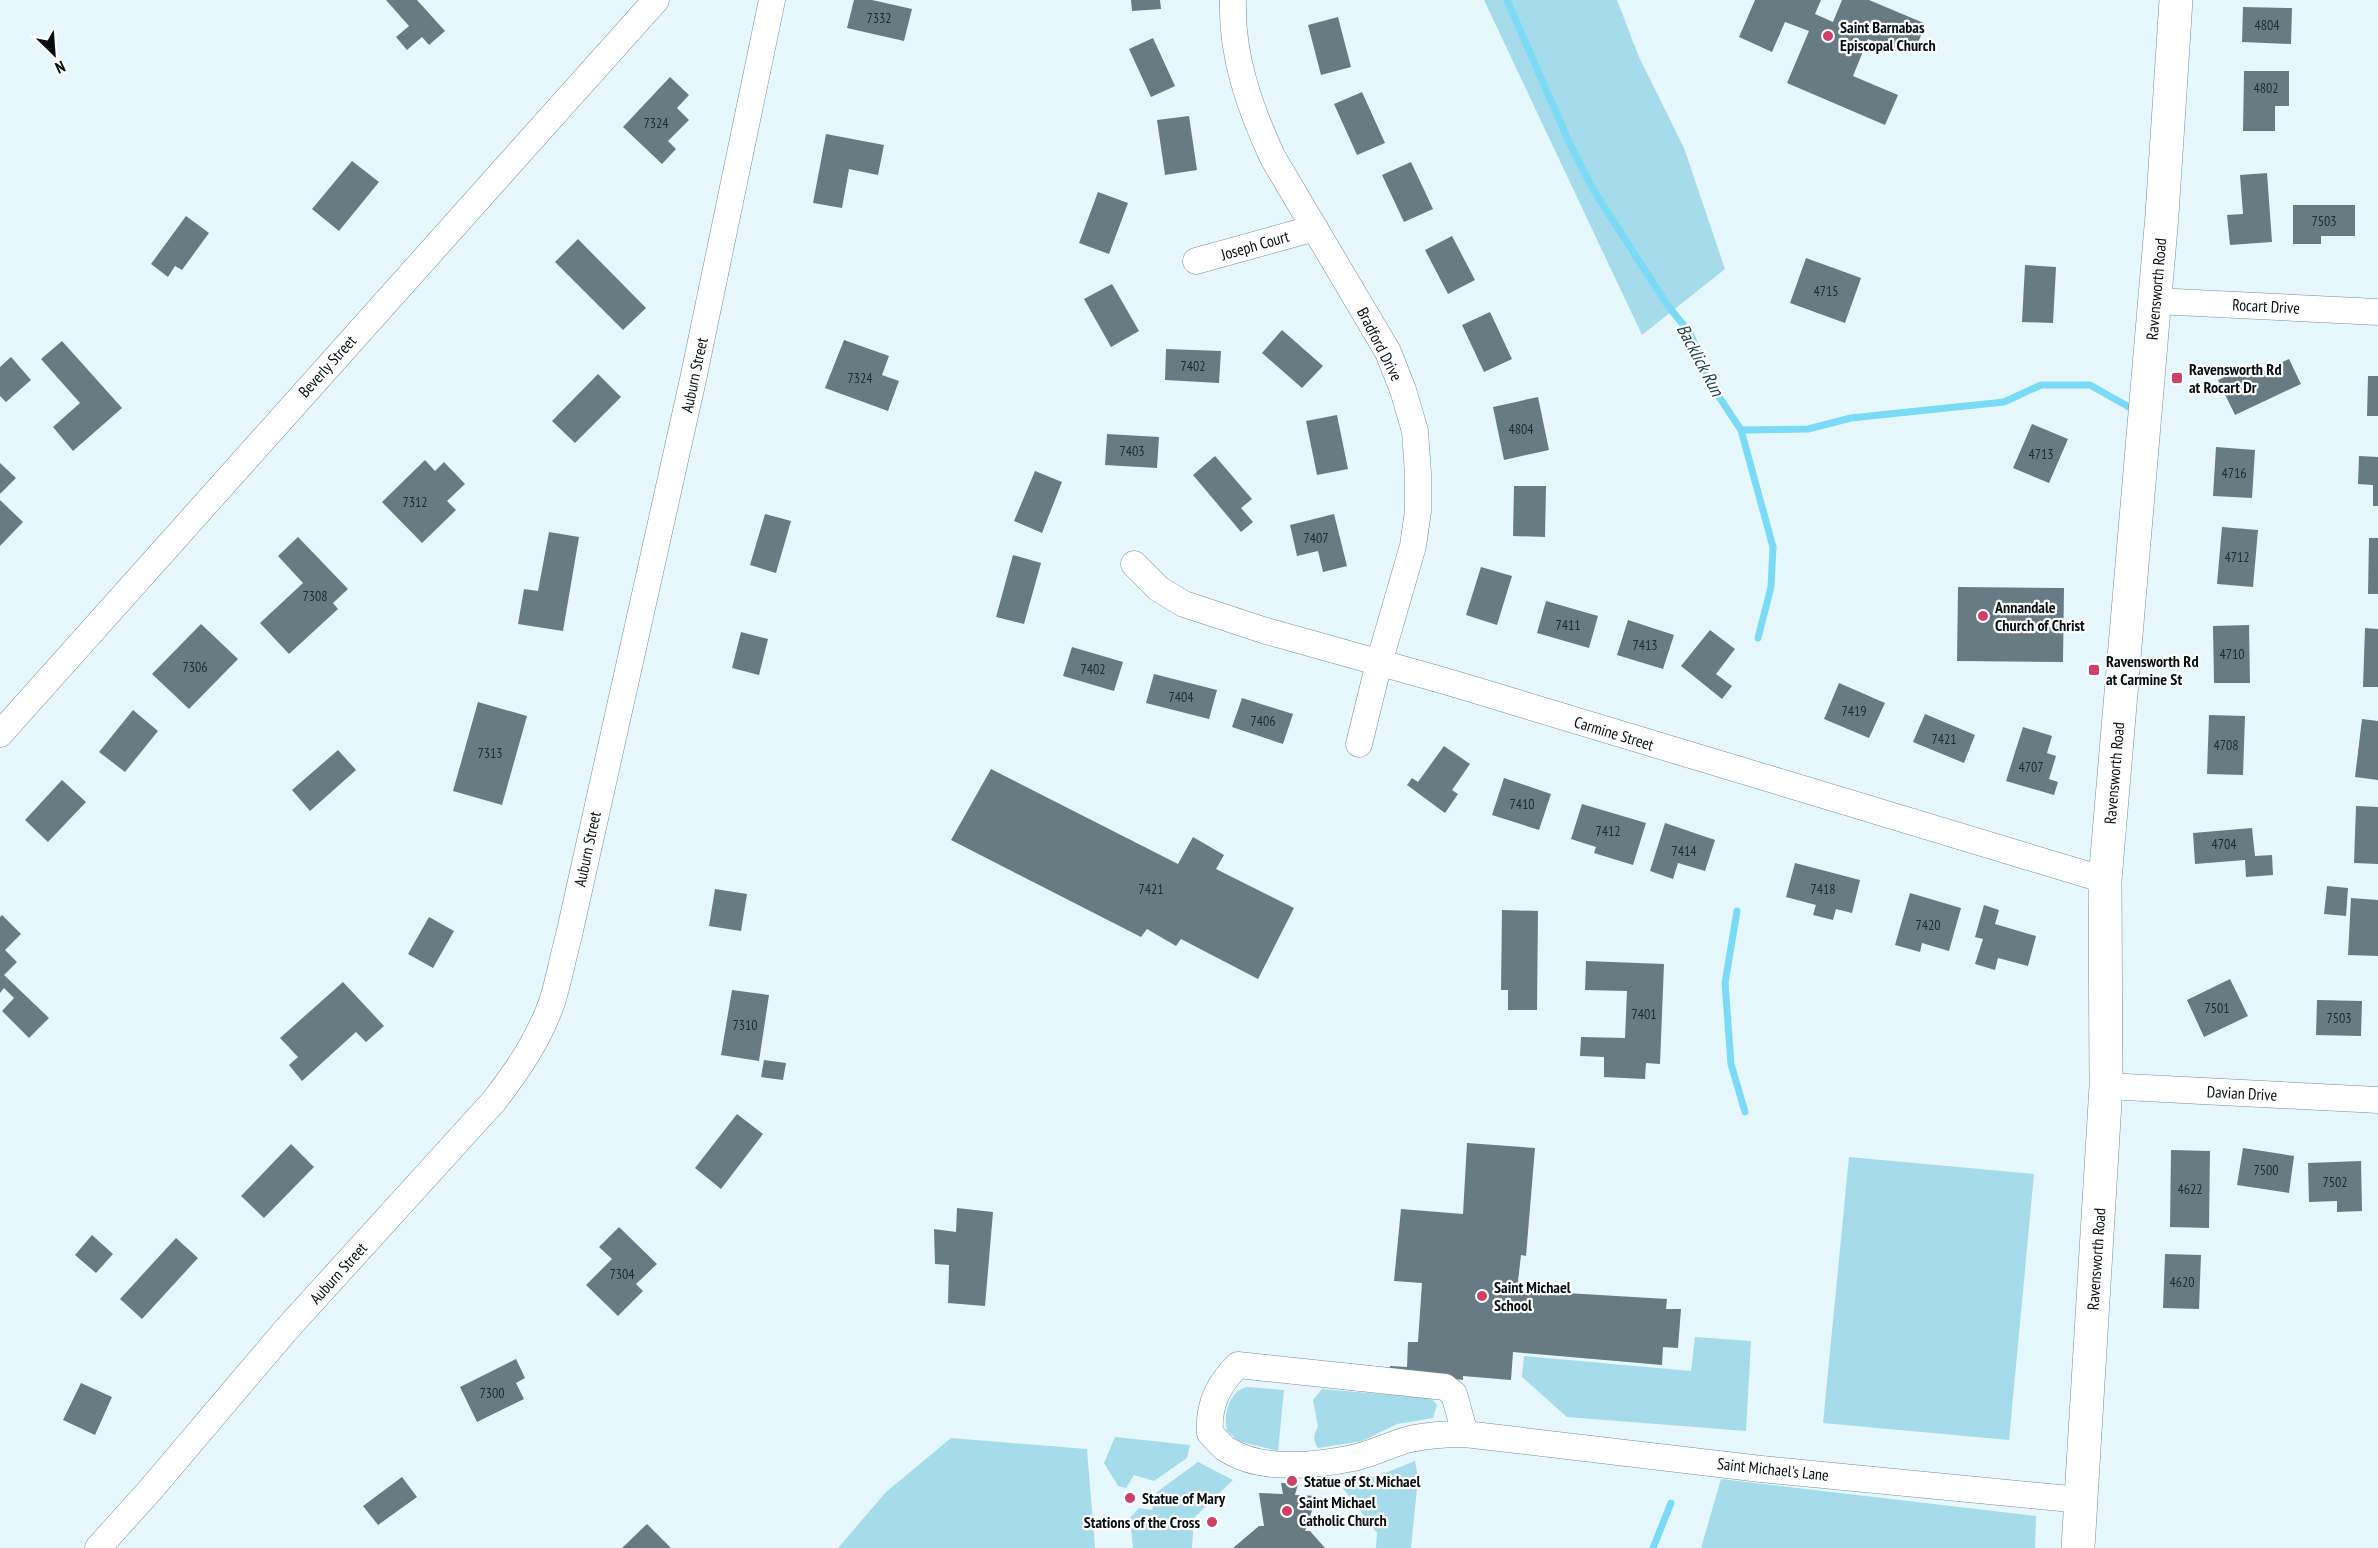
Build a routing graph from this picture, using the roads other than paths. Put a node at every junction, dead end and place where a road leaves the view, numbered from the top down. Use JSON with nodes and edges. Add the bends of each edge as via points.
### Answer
{"nodes":[{"id":1,"x":656,"y":0,"type":"edge"},
{"id":2,"x":772,"y":0,"type":"edge"},
{"id":3,"x":1233,"y":0,"type":"edge"},
{"id":4,"x":2176,"y":0,"type":"edge"},
{"id":5,"x":1315,"y":228,"type":"junction"},
{"id":6,"x":1196,"y":261,"type":"dead end"},
{"id":7,"x":2155,"y":301,"type":"junction"},
{"id":8,"x":2378,"y":312,"type":"edge"},
{"id":9,"x":1134,"y":564,"type":"dead end"},
{"id":10,"x":1379,"y":663,"type":"junction"},
{"id":11,"x":0,"y":734,"type":"edge"},
{"id":12,"x":1359,"y":744,"type":"dead end"},
{"id":13,"x":2105,"y":880,"type":"junction"},
{"id":14,"x":2106,"y":1086,"type":"junction"},
{"id":15,"x":2378,"y":1100,"type":"edge"},
{"id":16,"x":1466,"y":1434,"type":"junction"},
{"id":17,"x":2081,"y":1500,"type":"junction"},
{"id":18,"x":98,"y":1548,"type":"edge"},
{"id":19,"x":2078,"y":1548,"type":"edge"}],
"edges":[{"from":1,"to":11,"type":"street","name":"Beverly Street"},
{"from":2,"to":18,"type":"street","name":"Auburn Street","via":[[692,386],[552,1002],[528,1053],[494,1101],[285,1331]]},
{"from":3,"to":5,"type":"street","name":"Bradford Drive","via":[[1236,47],[1245,90],[1273,158]]},
{"from":4,"to":7,"type":"main road","name":"Ravensworth Road"},
{"from":5,"to":6,"type":"street","name":"Joseph Court"},
{"from":5,"to":10,"type":"street","name":"Bradford Drive","via":[[1388,352],[1415,431],[1418,511],[1413,546]]},
{"from":7,"to":8,"type":"street","name":"Rocart Drive"},
{"from":7,"to":13,"type":"main road","name":"Ravensworth Road"},
{"from":9,"to":10,"type":"street","name":"Carmine Street","via":[[1160,589],[1184,604]]},
{"from":10,"to":12,"type":"street","name":"Bradford Drive"},
{"from":10,"to":13,"type":"street","name":"Carmine Street"},
{"from":13,"to":14,"type":"main road","name":"Ravensworth Road"},
{"from":14,"to":15,"type":"street","name":"Davian Drive"},
{"from":14,"to":17,"type":"main road","name":"Ravensworth Road"},
{"from":16,"to":16,"type":"street","name":"Saint Michael's Lane","via":[[1454,1394],[1445,1387],[1238,1365],[1220,1385],[1209,1421],[1210,1433],[1226,1449],[1250,1459],[1290,1465],[1354,1458],[1420,1437]]},
{"from":16,"to":17,"type":"street","name":"Saint Michael's Lane","via":[[1761,1469]]},
{"from":17,"to":19,"type":"main road","name":"Ravensworth Road"}]}
